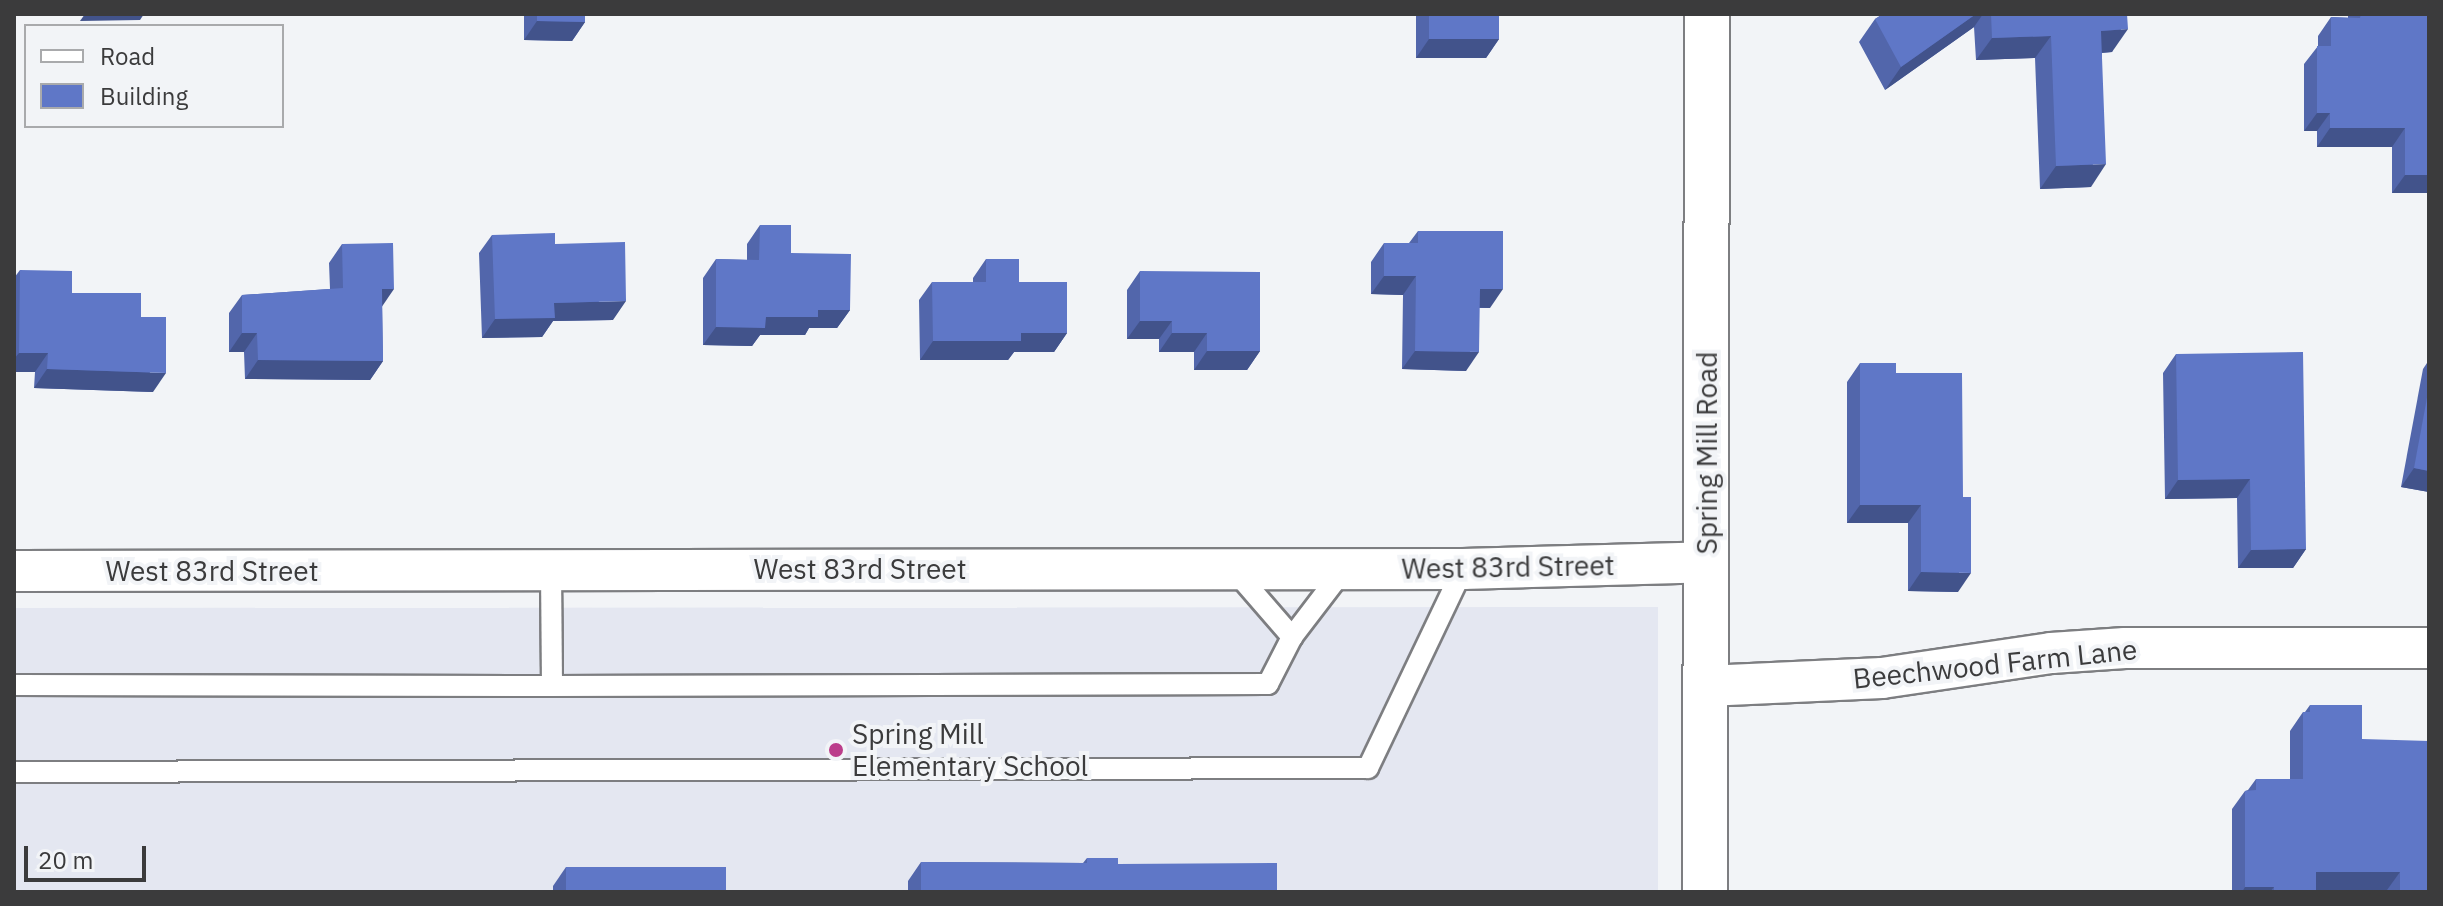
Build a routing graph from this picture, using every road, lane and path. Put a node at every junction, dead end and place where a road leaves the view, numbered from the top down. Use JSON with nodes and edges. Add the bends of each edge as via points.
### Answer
{"nodes":[{"id":1,"x":1707,"y":14,"type":"edge"},
{"id":2,"x":1707,"y":562,"type":"junction"},
{"id":3,"x":1233,"y":569,"type":"junction"},
{"id":4,"x":1344,"y":569,"type":"junction"},
{"id":5,"x":1463,"y":569,"type":"junction"},
{"id":6,"x":551,"y":570,"type":"junction"},
{"id":7,"x":14,"y":571,"type":"edge"},
{"id":8,"x":1292,"y":637,"type":"junction"},
{"id":9,"x":2429,"y":648,"type":"edge"},
{"id":10,"x":14,"y":685,"type":"edge"},
{"id":11,"x":552,"y":686,"type":"junction"},
{"id":12,"x":1706,"y":686,"type":"junction"},
{"id":13,"x":14,"y":772,"type":"edge"},
{"id":14,"x":1705,"y":892,"type":"edge"}],
"edges":[{"from":1,"to":2,"type":"street","name":"Spring Mill Road"},
{"from":2,"to":5,"type":"street","name":"West 83rd Street"},
{"from":2,"to":12,"type":"street","name":"Spring Mill Road"},
{"from":3,"to":4,"type":"street","name":"West 83rd Street"},
{"from":3,"to":6,"type":"street","name":"West 83rd Street"},
{"from":3,"to":8,"type":"lane"},
{"from":4,"to":5,"type":"street","name":"West 83rd Street"},
{"from":4,"to":8,"type":"lane"},
{"from":5,"to":13,"type":"lane","via":[[1368,768]]},
{"from":6,"to":7,"type":"street","name":"West 83rd Street"},
{"from":6,"to":11,"type":"lane"},
{"from":8,"to":11,"type":"lane","via":[[1268,684]]},
{"from":9,"to":12,"type":"street","name":"Beechwood Farm Lane","via":[[2125,648],[2051,653],[1882,678]]},
{"from":10,"to":11,"type":"lane"},
{"from":12,"to":14,"type":"street","name":"Spring Mill Road"}]}
